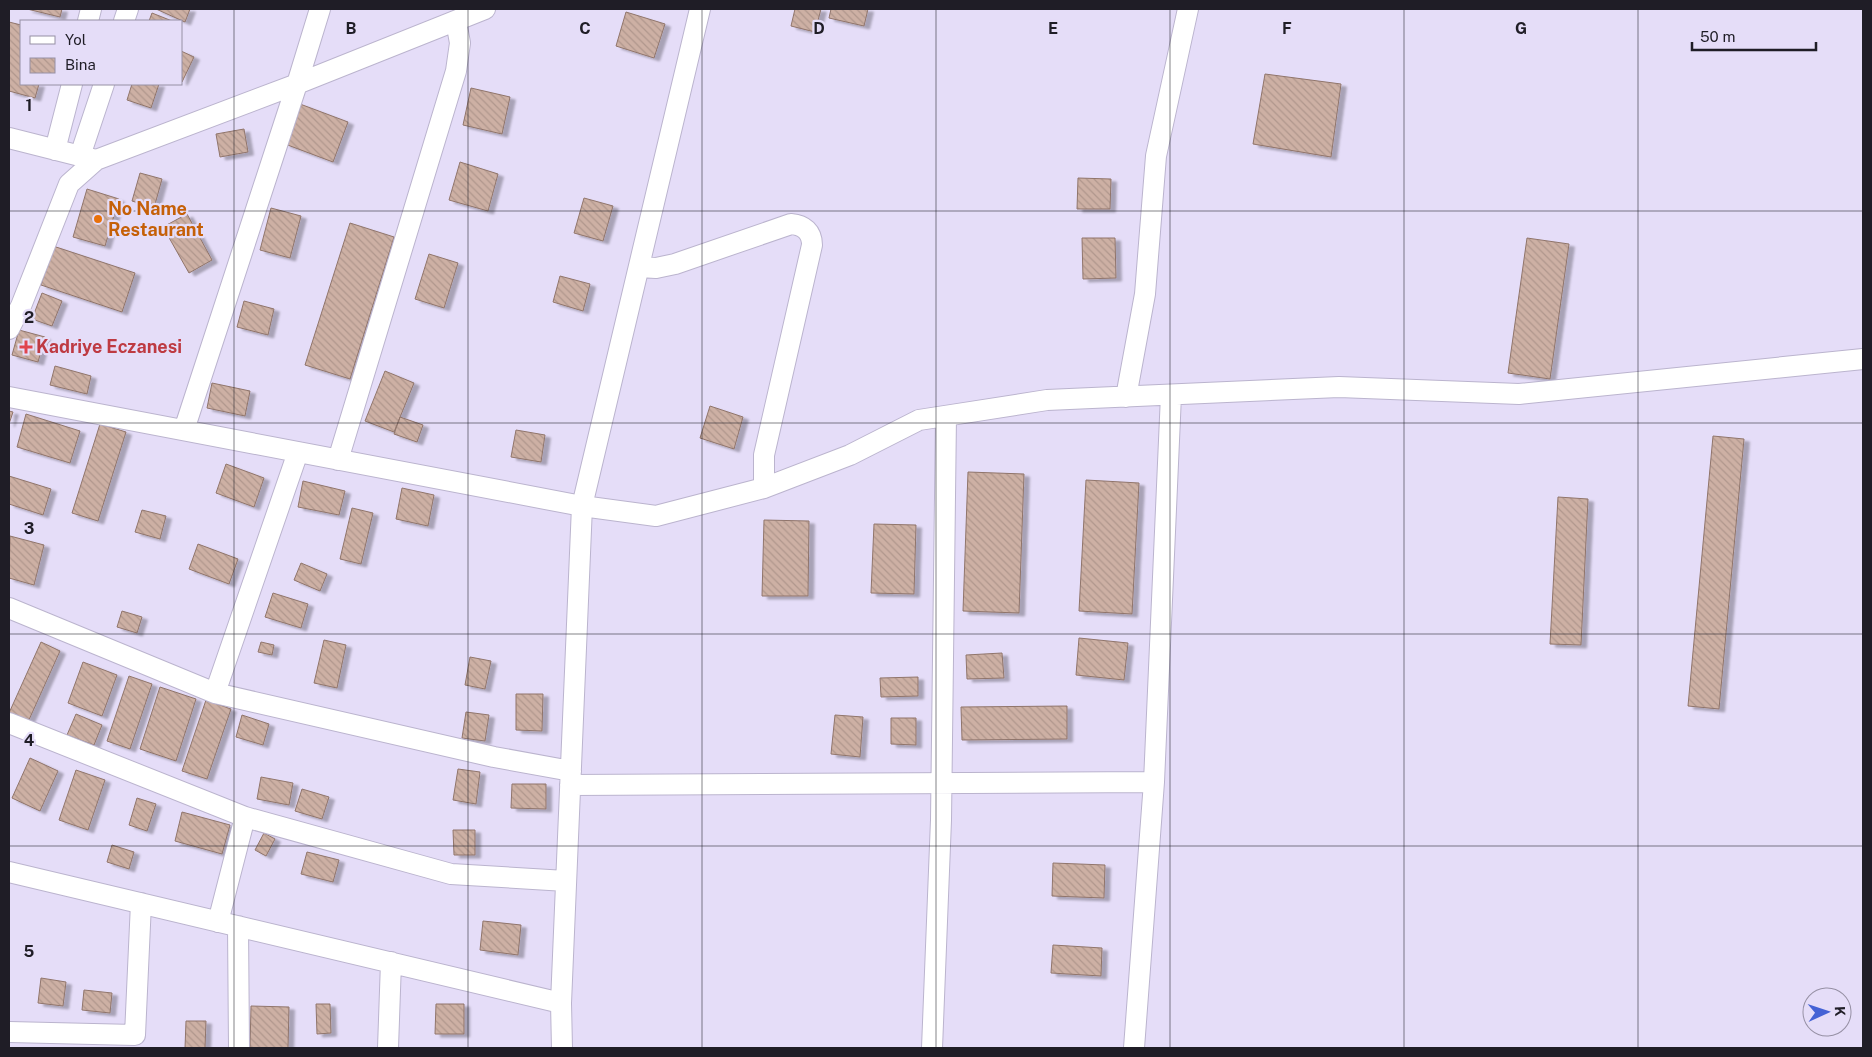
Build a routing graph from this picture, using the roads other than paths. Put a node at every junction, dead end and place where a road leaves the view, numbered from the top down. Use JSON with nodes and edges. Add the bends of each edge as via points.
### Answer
{"nodes":[{"id":1,"x":320,"y":9,"type":"edge"},
{"id":2,"x":485,"y":9,"type":"edge"},
{"id":3,"x":700,"y":9,"type":"edge"},
{"id":4,"x":1188,"y":9,"type":"edge"},
{"id":5,"x":456,"y":21,"type":"junction"},
{"id":6,"x":297,"y":84,"type":"junction"},
{"id":7,"x":72,"y":85,"type":"edge"},
{"id":8,"x":104,"y":85,"type":"edge"},
{"id":9,"x":9,"y":138,"type":"edge"},
{"id":10,"x":55,"y":150,"type":"junction"},
{"id":11,"x":88,"y":158,"type":"junction"},
{"id":12,"x":639,"y":267,"type":"junction"},
{"id":13,"x":9,"y":329,"type":"edge"},
{"id":14,"x":1863,"y":359,"type":"edge"},
{"id":15,"x":1170,"y":395,"type":"junction"},
{"id":16,"x":1126,"y":396,"type":"junction"},
{"id":17,"x":9,"y":398,"type":"edge"},
{"id":18,"x":946,"y":416,"type":"junction"},
{"id":19,"x":184,"y":430,"type":"junction"},
{"id":20,"x":298,"y":452,"type":"junction"},
{"id":21,"x":338,"y":460,"type":"junction"},
{"id":22,"x":764,"y":488,"type":"junction"},
{"id":23,"x":582,"y":506,"type":"junction"},
{"id":24,"x":9,"y":608,"type":"edge"},
{"id":25,"x":215,"y":693,"type":"junction"},
{"id":26,"x":9,"y":723,"type":"edge"},
{"id":27,"x":571,"y":778,"type":"junction"},
{"id":28,"x":1154,"y":782,"type":"junction"},
{"id":29,"x":942,"y":784,"type":"junction"},
{"id":30,"x":244,"y":817,"type":"junction"},
{"id":31,"x":9,"y":872,"type":"edge"},
{"id":32,"x":566,"y":881,"type":"junction"},
{"id":33,"x":141,"y":903,"type":"junction"},
{"id":34,"x":218,"y":922,"type":"junction"},
{"id":35,"x":238,"y":926,"type":"junction"},
{"id":36,"x":391,"y":962,"type":"junction"},
{"id":37,"x":561,"y":1003,"type":"junction"},
{"id":38,"x":9,"y":1032,"type":"edge"},
{"id":39,"x":239,"y":1048,"type":"edge"},
{"id":40,"x":388,"y":1048,"type":"edge"},
{"id":41,"x":562,"y":1048,"type":"edge"},
{"id":42,"x":932,"y":1048,"type":"edge"},
{"id":43,"x":1134,"y":1048,"type":"edge"}],
"edges":[{"from":1,"to":6,"type":"street"},
{"from":2,"to":5,"type":"street"},
{"from":3,"to":12,"type":"street"},
{"from":4,"to":16,"type":"street","via":[[1156,156],[1145,294]]},
{"from":5,"to":6,"type":"street"},
{"from":5,"to":21,"type":"street","via":[[460,43],[456,71]]},
{"from":6,"to":11,"type":"street"},
{"from":6,"to":19,"type":"street"},
{"from":7,"to":10,"type":"street"},
{"from":8,"to":11,"type":"street"},
{"from":9,"to":10,"type":"street"},
{"from":10,"to":11,"type":"street"},
{"from":11,"to":13,"type":"street","via":[[69,184]]},
{"from":12,"to":22,"type":"street","via":[[675,264],[791,224],[810,232],[812,245],[764,455]]},
{"from":12,"to":23,"type":"street"},
{"from":14,"to":15,"type":"street","via":[[1519,394],[1338,387]]},
{"from":15,"to":16,"type":"street"},
{"from":15,"to":28,"type":"street"},
{"from":16,"to":18,"type":"street","via":[[1048,400]]},
{"from":17,"to":19,"type":"street"},
{"from":18,"to":22,"type":"street","via":[[919,420],[850,455]]},
{"from":18,"to":29,"type":"street"},
{"from":19,"to":20,"type":"street"},
{"from":20,"to":21,"type":"street"},
{"from":20,"to":25,"type":"street"},
{"from":21,"to":23,"type":"street"},
{"from":22,"to":23,"type":"street","via":[[656,516]]},
{"from":23,"to":27,"type":"street"},
{"from":24,"to":25,"type":"street"},
{"from":25,"to":27,"type":"street","via":[[494,757]]},
{"from":26,"to":30,"type":"street"},
{"from":27,"to":29,"type":"street"},
{"from":27,"to":32,"type":"street"},
{"from":28,"to":29,"type":"street"},
{"from":28,"to":43,"type":"street"},
{"from":29,"to":42,"type":"street"},
{"from":30,"to":32,"type":"street","via":[[451,874]]},
{"from":30,"to":34,"type":"street"},
{"from":31,"to":33,"type":"street"},
{"from":32,"to":37,"type":"street"},
{"from":33,"to":34,"type":"street"},
{"from":33,"to":38,"type":"street","via":[[135,1035]]},
{"from":34,"to":35,"type":"street"},
{"from":35,"to":36,"type":"street"},
{"from":35,"to":39,"type":"street"},
{"from":36,"to":37,"type":"street"},
{"from":36,"to":40,"type":"street"},
{"from":37,"to":41,"type":"street"}]}
